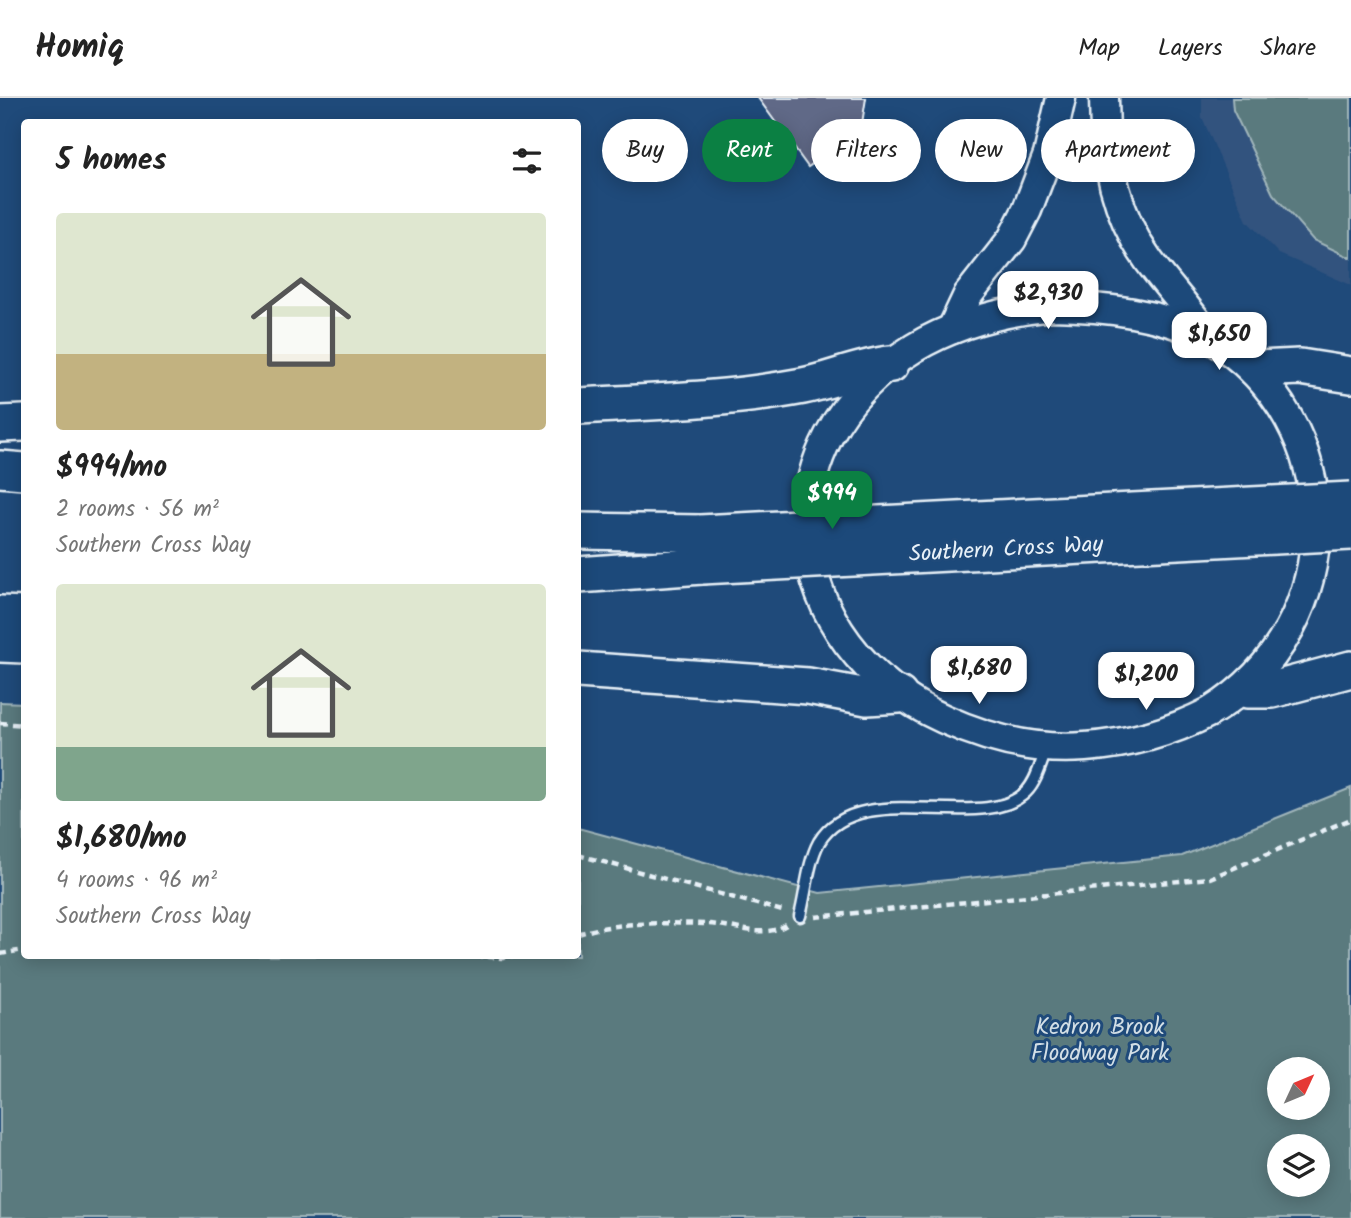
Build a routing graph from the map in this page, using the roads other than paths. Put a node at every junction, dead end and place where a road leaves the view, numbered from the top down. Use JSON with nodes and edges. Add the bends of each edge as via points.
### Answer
{"nodes":[{"id":1,"x":1061,"y":98,"type":"edge"},
{"id":2,"x":1104,"y":98,"type":"edge"},
{"id":3,"x":952,"y":329,"type":"junction"},
{"id":4,"x":1208,"y":337,"type":"junction"},
{"id":5,"x":891,"y":364,"type":"junction"},
{"id":6,"x":1256,"y":369,"type":"junction"},
{"id":7,"x":1351,"y":375,"type":"edge"},
{"id":8,"x":581,"y":406,"type":"edge"},
{"id":9,"x":21,"y":423,"type":"edge"},
{"id":10,"x":0,"y":424,"type":"edge"},
{"id":11,"x":0,"y":469,"type":"edge"},
{"id":12,"x":21,"y":471,"type":"edge"},
{"id":13,"x":1351,"y":500,"type":"edge"},
{"id":14,"x":581,"y":531,"type":"edge"},
{"id":15,"x":1351,"y":532,"type":"edge"},
{"id":16,"x":701,"y":549,"type":"junction"},
{"id":17,"x":581,"y":574,"type":"edge"},
{"id":18,"x":0,"y":614,"type":"edge"},
{"id":19,"x":21,"y":615,"type":"edge"},
{"id":20,"x":0,"y":643,"type":"edge"},
{"id":21,"x":21,"y":645,"type":"edge"},
{"id":22,"x":1351,"y":669,"type":"edge"},
{"id":23,"x":581,"y":670,"type":"edge"},
{"id":24,"x":1248,"y":690,"type":"junction"},
{"id":25,"x":900,"y":695,"type":"junction"},
{"id":26,"x":1048,"y":747,"type":"junction"},
{"id":27,"x":800,"y":915,"type":"road end"}],
"edges":[{"from":1,"to":3,"type":"main road","via":[[1052,145],[1027,210],[1012,239],[968,295]]},
{"from":2,"to":4,"type":"main road","via":[[1111,176],[1132,232]]},
{"from":3,"to":4,"type":"main road","via":[[1025,309],[1090,307],[1164,320]]},
{"from":3,"to":5,"type":"main road"},
{"from":4,"to":6,"type":"main road"},
{"from":5,"to":8,"type":"highway","via":[[767,391]]},
{"from":5,"to":25,"type":"main road","via":[[846,410],[828,439],[808,505],[807,542],[813,579],[839,634],[879,679]]},
{"from":6,"to":7,"type":"highway","via":[[1300,367]]},
{"from":6,"to":24,"type":"main road","via":[[1301,418],[1317,447],[1328,474],[1335,527],[1333,554],[1314,615],[1281,661]]},
{"from":9,"to":10,"type":"highway"},
{"from":11,"to":12,"type":"highway"},
{"from":13,"to":16,"type":"highway","name":"Southern Cross Way","bridge":true},
{"from":14,"to":16,"type":"highway","name":"Southern Cross Way"},
{"from":15,"to":16,"type":"highway","name":"Southern Cross Way","bridge":true},
{"from":16,"to":17,"type":"highway","name":"Southern Cross Way"},
{"from":18,"to":19,"type":"highway"},
{"from":20,"to":21,"type":"highway"},
{"from":22,"to":24,"type":"highway","via":[[1272,690]]},
{"from":23,"to":25,"type":"highway","via":[[796,685],[867,696]]},
{"from":24,"to":26,"type":"main road","via":[[1189,723],[1155,735],[1109,745]]},
{"from":25,"to":26,"type":"main road","via":[[961,726],[1010,742]]},
{"from":26,"to":27,"type":"lane","via":[[1033,782],[1016,799],[981,807],[862,812],[835,823],[818,844]]}]}
